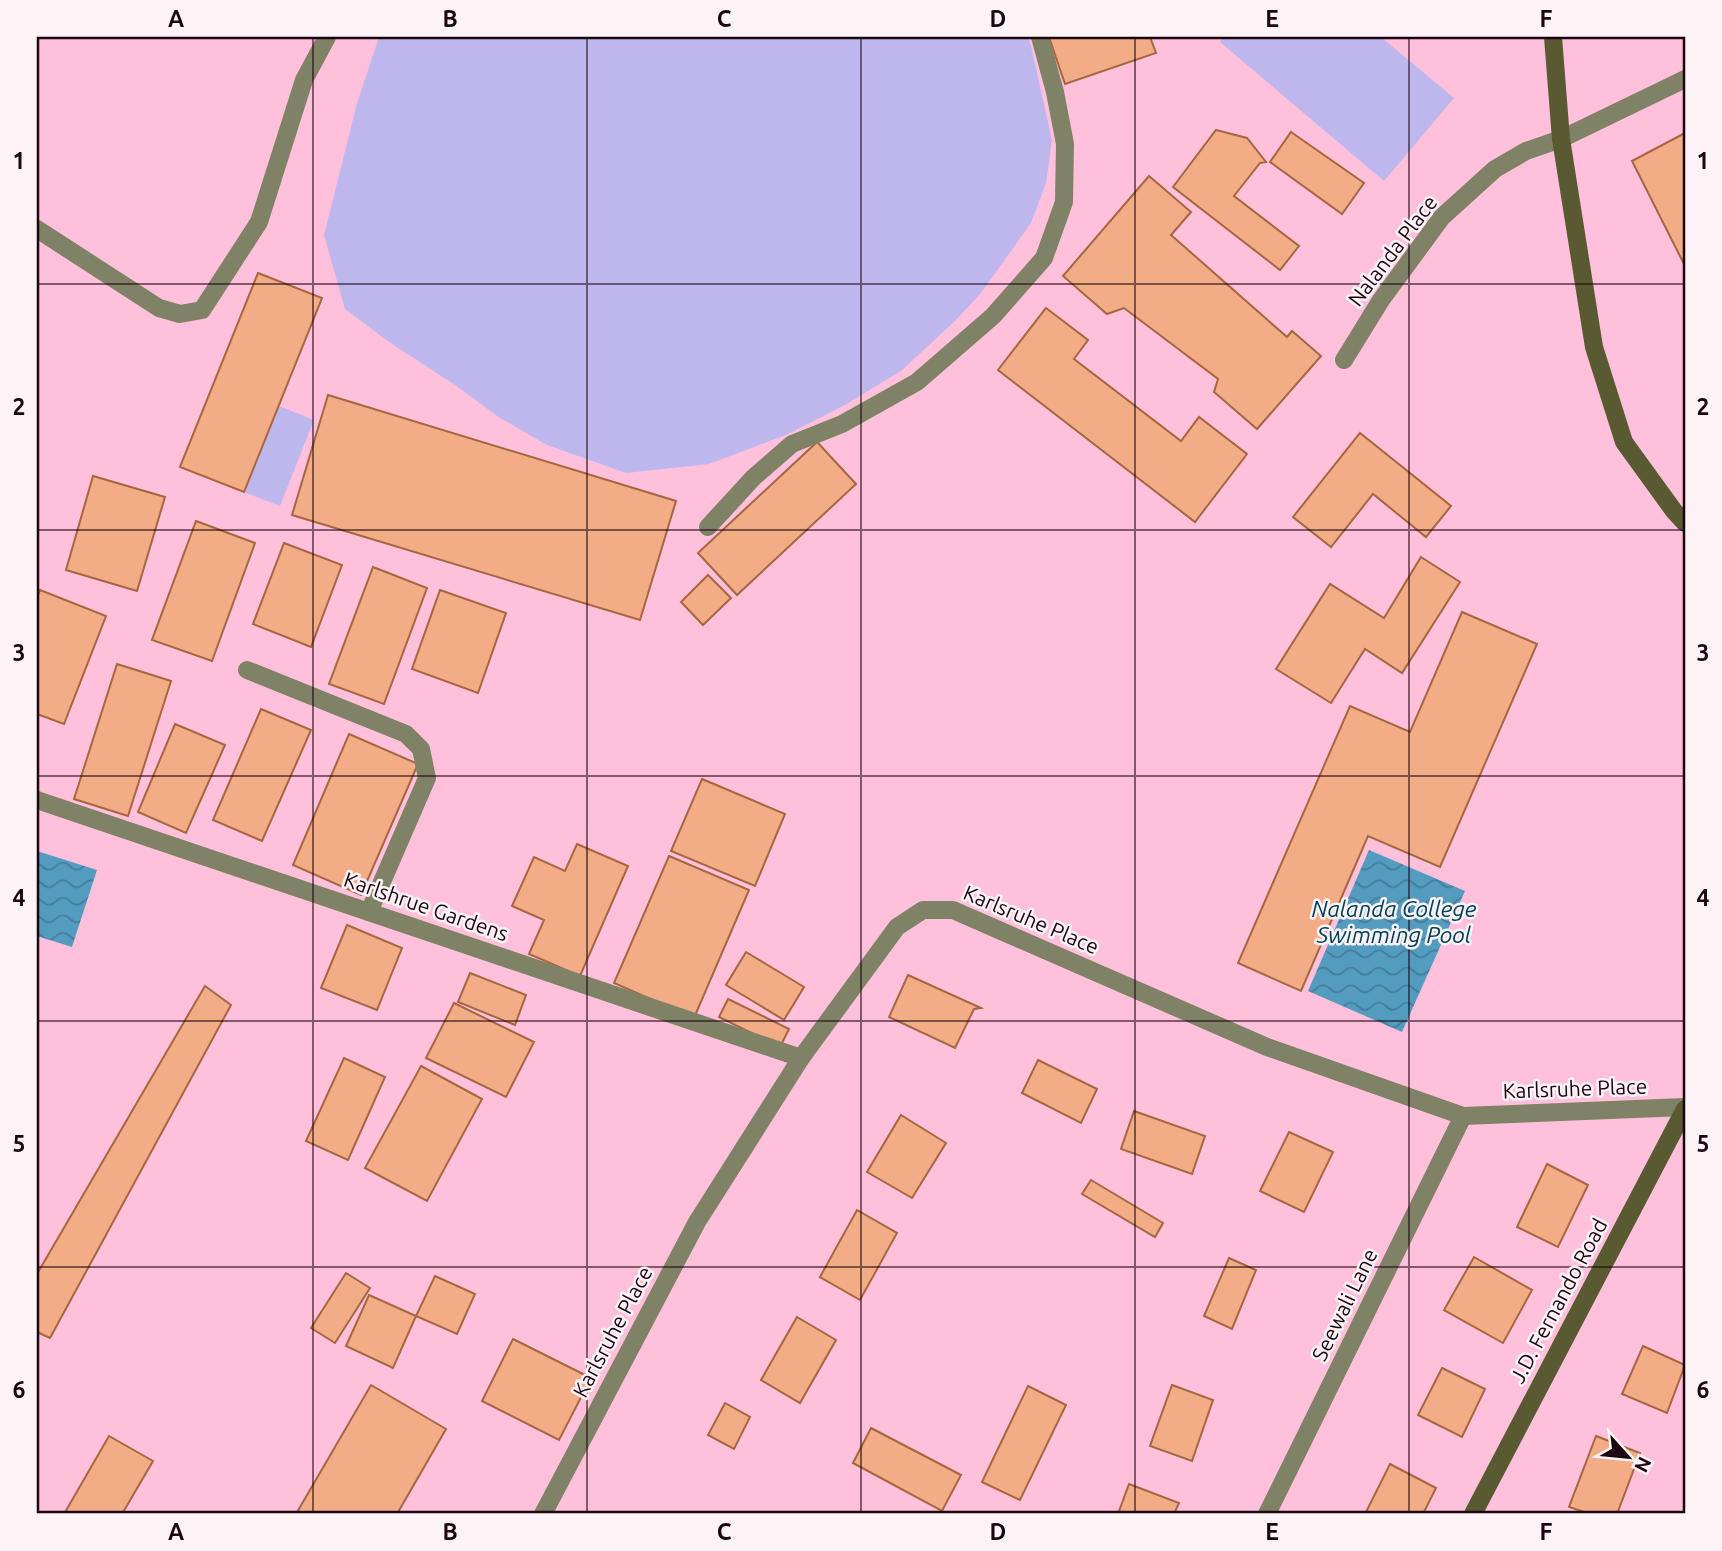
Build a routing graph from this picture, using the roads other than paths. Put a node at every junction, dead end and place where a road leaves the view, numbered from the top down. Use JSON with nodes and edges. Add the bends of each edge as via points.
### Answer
{"nodes":[{"id":1,"x":327,"y":37,"type":"edge"},
{"id":2,"x":1040,"y":37,"type":"edge"},
{"id":3,"x":1553,"y":37,"type":"edge"},
{"id":4,"x":1685,"y":79,"type":"edge"},
{"id":5,"x":1561,"y":139,"type":"junction"},
{"id":6,"x":37,"y":229,"type":"edge"},
{"id":7,"x":1344,"y":360,"type":"dead end"},
{"id":8,"x":1685,"y":523,"type":"edge"},
{"id":9,"x":708,"y":527,"type":"dead end"},
{"id":10,"x":247,"y":670,"type":"dead end"},
{"id":11,"x":37,"y":800,"type":"edge"},
{"id":12,"x":369,"y":912,"type":"junction"},
{"id":13,"x":801,"y":1058,"type":"junction"},
{"id":14,"x":1685,"y":1108,"type":"edge"},
{"id":15,"x":1463,"y":1116,"type":"junction"},
{"id":16,"x":543,"y":1514,"type":"edge"},
{"id":17,"x":1267,"y":1514,"type":"edge"},
{"id":18,"x":1473,"y":1514,"type":"edge"}],
"edges":[{"from":1,"to":6,"type":"street","via":[[304,80],[259,222],[202,310],[180,314],[159,308]]},
{"from":2,"to":9,"type":"street","via":[[1065,144],[1064,202],[1044,258],[993,316],[917,382],[842,424],[792,444]]},
{"from":3,"to":5,"type":"main road"},
{"from":4,"to":5,"type":"street","name":"Nalanda Place"},
{"from":5,"to":7,"type":"street","name":"Nalanda Place","via":[[1494,169],[1442,217]]},
{"from":5,"to":8,"type":"main road","via":[[1594,346],[1620,430],[1624,442]]},
{"from":10,"to":12,"type":"street","via":[[406,734],[421,749],[427,778]]},
{"from":11,"to":12,"type":"street","name":"Karlshrue Gardens"},
{"from":12,"to":13,"type":"street","name":"Karlshrue Gardens"},
{"from":13,"to":15,"type":"street","name":"Karlsruhe Place","via":[[897,927],[923,909],[953,909],[1267,1047]]},
{"from":13,"to":16,"type":"street","name":"Karlsruhe Place","via":[[697,1222]]},
{"from":14,"to":15,"type":"street","name":"Karlsruhe Place"},
{"from":14,"to":18,"type":"main road","name":"J.D. Fernando Road"},
{"from":15,"to":17,"type":"street","name":"Seewali Lane"}]}
